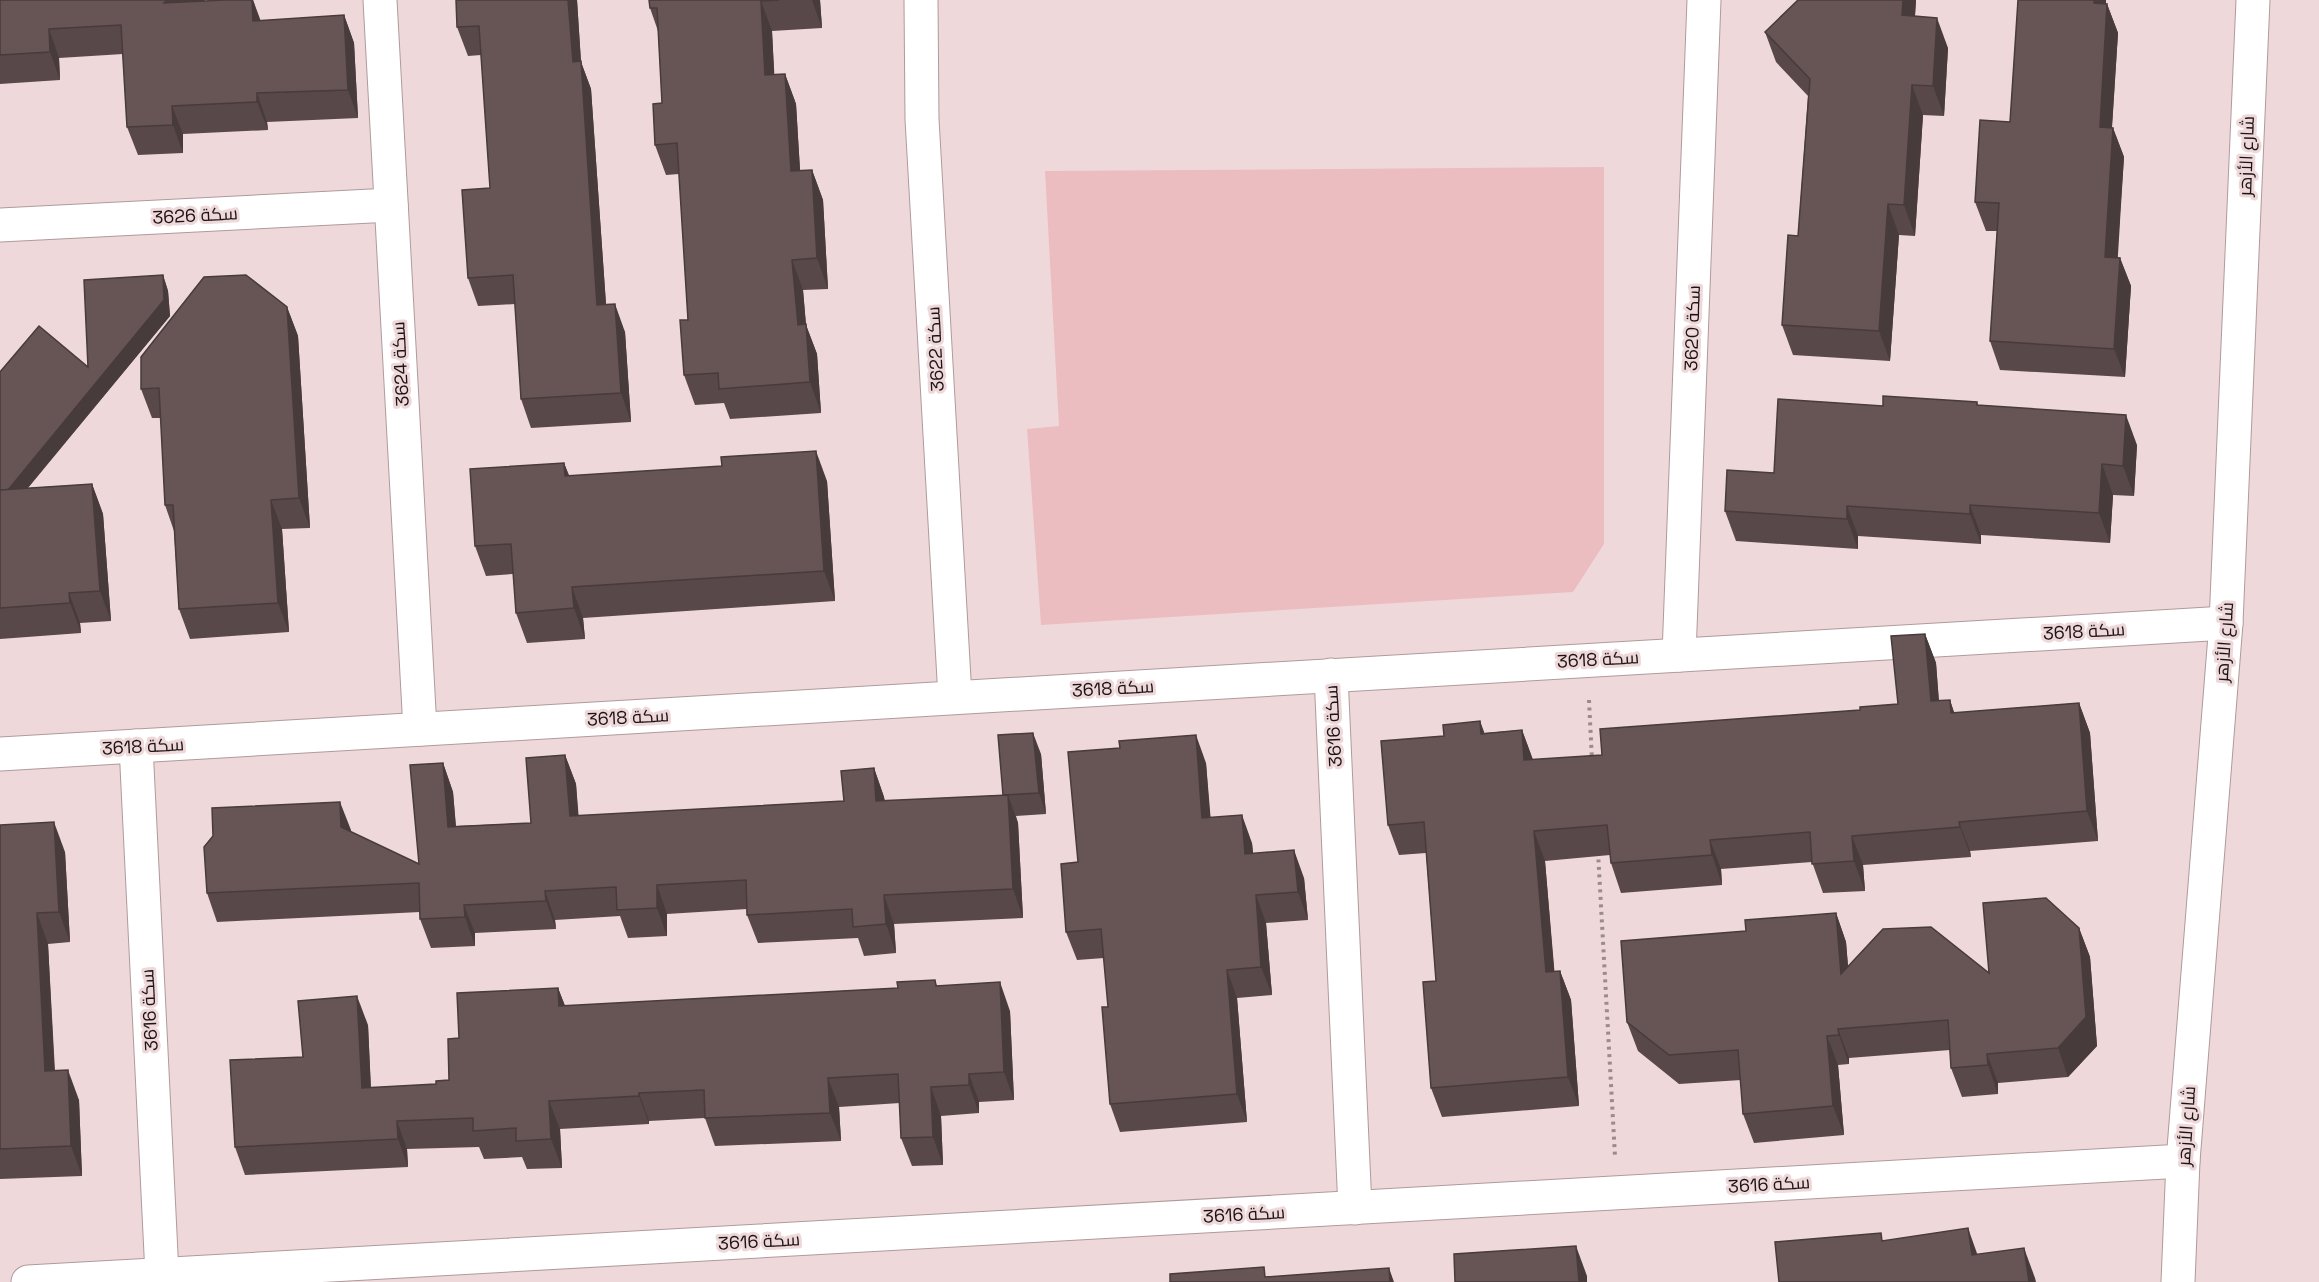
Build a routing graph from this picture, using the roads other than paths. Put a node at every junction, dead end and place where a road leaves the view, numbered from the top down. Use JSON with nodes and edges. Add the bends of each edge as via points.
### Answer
{"nodes":[{"id":1,"x":380,"y":0,"type":"edge"},
{"id":2,"x":921,"y":0,"type":"edge"},
{"id":3,"x":1704,"y":0,"type":"edge"},
{"id":4,"x":2253,"y":0,"type":"edge"},
{"id":5,"x":391,"y":204,"type":"junction"},
{"id":6,"x":0,"y":225,"type":"edge"},
{"id":7,"x":2226,"y":623,"type":"junction"},
{"id":8,"x":1679,"y":655,"type":"junction"},
{"id":9,"x":1330,"y":675,"type":"junction"},
{"id":10,"x":955,"y":697,"type":"junction"},
{"id":11,"x":420,"y":729,"type":"junction"},
{"id":12,"x":136,"y":746,"type":"junction"},
{"id":13,"x":0,"y":754,"type":"edge"},
{"id":14,"x":2183,"y":1161,"type":"junction"},
{"id":15,"x":1355,"y":1208,"type":"junction"},
{"id":16,"x":162,"y":1275,"type":"junction"},
{"id":17,"x":28,"y":1282,"type":"edge"},
{"id":18,"x":2178,"y":1282,"type":"edge"}],
"edges":[{"from":1,"to":5,"type":"street","name":"سكة 3624"},
{"from":2,"to":10,"type":"street","name":"سكة 3622","via":[[922,119]]},
{"from":3,"to":8,"type":"street","name":"سكة 3620"},
{"from":4,"to":7,"type":"street","name":"شارع الأزهر"},
{"from":5,"to":6,"type":"street","name":"سكة 3626"},
{"from":5,"to":11,"type":"street","name":"سكة 3624"},
{"from":7,"to":8,"type":"street","name":"سكة 3618"},
{"from":7,"to":14,"type":"street","name":"شارع الأزهر"},
{"from":8,"to":9,"type":"street","name":"سكة 3618"},
{"from":9,"to":10,"type":"street","name":"سكة 3618"},
{"from":9,"to":15,"type":"street","name":"سكة 3616"},
{"from":10,"to":11,"type":"street","name":"سكة 3618"},
{"from":11,"to":12,"type":"street","name":"سكة 3618"},
{"from":12,"to":13,"type":"street","name":"سكة 3618"},
{"from":12,"to":16,"type":"street","name":"سكة 3616"},
{"from":14,"to":15,"type":"street","name":"سكة 3616"},
{"from":14,"to":18,"type":"street","name":"شارع الأزهر"},
{"from":15,"to":16,"type":"street","name":"سكة 3616"},
{"from":16,"to":17,"type":"street","name":"سكة 3616"}]}
